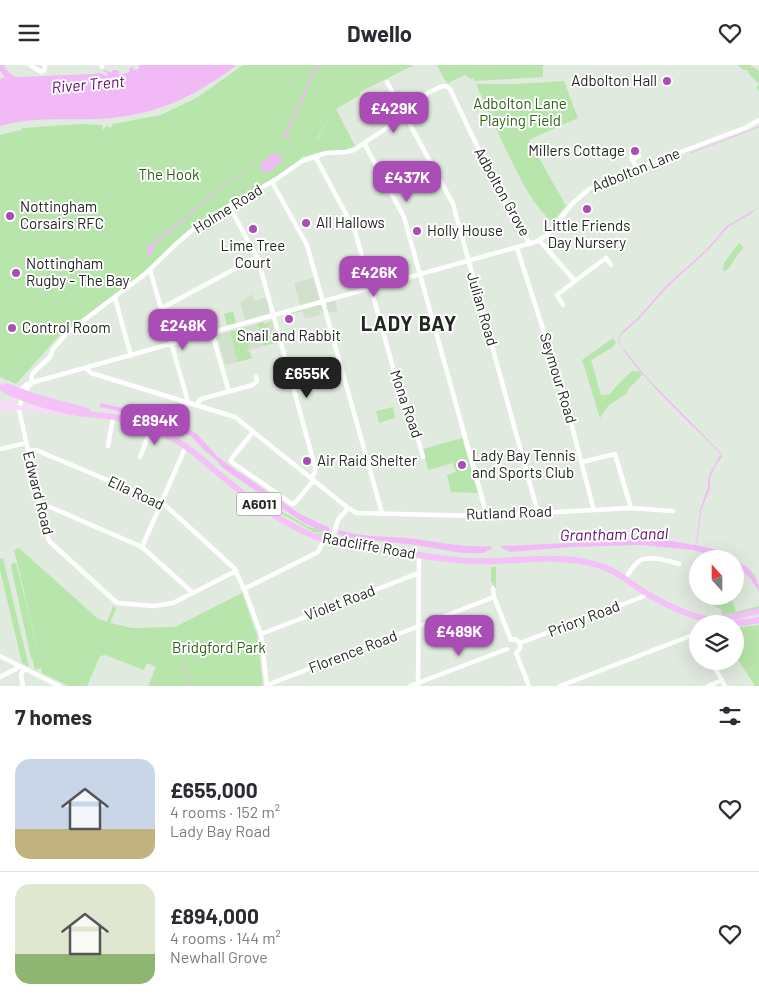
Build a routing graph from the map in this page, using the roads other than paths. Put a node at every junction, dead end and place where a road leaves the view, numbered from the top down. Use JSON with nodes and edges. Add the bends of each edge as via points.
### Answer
{"nodes":[{"id":1,"x":30,"y":65,"type":"edge"},
{"id":2,"x":44,"y":65,"type":"edge"},
{"id":3,"x":387,"y":82,"type":"dead end"},
{"id":4,"x":446,"y":86,"type":"joint"},
{"id":5,"x":404,"y":113,"type":"junction"},
{"id":6,"x":759,"y":120,"type":"edge"},
{"id":7,"x":364,"y":143,"type":"junction"},
{"id":8,"x":315,"y":156,"type":"junction"},
{"id":9,"x":639,"y":156,"type":"dead end"},
{"id":10,"x":637,"y":168,"type":"junction"},
{"id":11,"x":272,"y":182,"type":"junction"},
{"id":12,"x":229,"y":206,"type":"junction"},
{"id":13,"x":539,"y":240,"type":"junction"},
{"id":14,"x":530,"y":244,"type":"junction"},
{"id":15,"x":518,"y":248,"type":"junction"},
{"id":16,"x":257,"y":257,"type":"junction"},
{"id":17,"x":469,"y":262,"type":"junction"},
{"id":18,"x":611,"y":265,"type":"dead end"},
{"id":19,"x":150,"y":270,"type":"junction"},
{"id":20,"x":420,"y":275,"type":"junction"},
{"id":21,"x":575,"y":281,"type":"junction"},
{"id":22,"x":371,"y":289,"type":"junction"},
{"id":23,"x":115,"y":298,"type":"junction"},
{"id":24,"x":323,"y":302,"type":"junction"},
{"id":25,"x":563,"y":305,"type":"dead end"},
{"id":26,"x":162,"y":308,"type":"junction"},
{"id":27,"x":274,"y":316,"type":"junction"},
{"id":28,"x":212,"y":333,"type":"junction"},
{"id":29,"x":172,"y":344,"type":"junction"},
{"id":30,"x":131,"y":355,"type":"junction"},
{"id":31,"x":86,"y":368,"type":"junction"},
{"id":32,"x":36,"y":372,"type":"junction"},
{"id":33,"x":256,"y":377,"type":"dead end"},
{"id":34,"x":38,"y":381,"type":"junction"},
{"id":35,"x":31,"y":383,"type":"junction"},
{"id":36,"x":0,"y":386,"type":"edge"},
{"id":37,"x":229,"y":391,"type":"junction"},
{"id":38,"x":17,"y":393,"type":"junction"},
{"id":39,"x":186,"y":402,"type":"junction"},
{"id":40,"x":2,"y":404,"type":"edge"},
{"id":41,"x":196,"y":405,"type":"junction"},
{"id":42,"x":19,"y":408,"type":"junction"},
{"id":43,"x":0,"y":409,"type":"edge"},
{"id":44,"x":74,"y":413,"type":"junction"},
{"id":45,"x":94,"y":414,"type":"junction"},
{"id":46,"x":113,"y":417,"type":"junction"},
{"id":47,"x":151,"y":428,"type":"junction"},
{"id":48,"x":253,"y":432,"type":"junction"},
{"id":49,"x":26,"y":443,"type":"junction"},
{"id":50,"x":108,"y":446,"type":"dead end"},
{"id":51,"x":186,"y":446,"type":"junction"},
{"id":52,"x":0,"y":449,"type":"edge"},
{"id":53,"x":28,"y":451,"type":"junction"},
{"id":54,"x":140,"y":457,"type":"dead end"},
{"id":55,"x":423,"y":457,"type":"dead end"},
{"id":56,"x":582,"y":462,"type":"junction"},
{"id":57,"x":312,"y":479,"type":"junction"},
{"id":58,"x":162,"y":502,"type":"junction"},
{"id":59,"x":348,"y":507,"type":"junction"},
{"id":60,"x":631,"y":508,"type":"junction"},
{"id":61,"x":41,"y":509,"type":"junction"},
{"id":62,"x":592,"y":510,"type":"junction"},
{"id":63,"x":673,"y":511,"type":"dead end"},
{"id":64,"x":382,"y":513,"type":"junction"},
{"id":65,"x":538,"y":513,"type":"junction"},
{"id":66,"x":487,"y":516,"type":"junction"},
{"id":67,"x":327,"y":541,"type":"junction"},
{"id":68,"x":142,"y":547,"type":"junction"},
{"id":69,"x":419,"y":555,"type":"junction"},
{"id":70,"x":679,"y":564,"type":"dead end"},
{"id":71,"x":236,"y":571,"type":"junction"},
{"id":72,"x":419,"y":573,"type":"junction"},
{"id":73,"x":625,"y":579,"type":"junction"},
{"id":74,"x":493,"y":588,"type":"dead end"},
{"id":75,"x":244,"y":589,"type":"junction"},
{"id":76,"x":193,"y":593,"type":"junction"},
{"id":77,"x":647,"y":593,"type":"junction"},
{"id":78,"x":494,"y":597,"type":"junction"},
{"id":79,"x":756,"y":612,"type":"edge"},
{"id":80,"x":693,"y":615,"type":"edge"},
{"id":81,"x":742,"y":615,"type":"edge"},
{"id":82,"x":757,"y":621,"type":"edge"},
{"id":83,"x":744,"y":622,"type":"edge"},
{"id":84,"x":417,"y":627,"type":"junction"},
{"id":85,"x":261,"y":634,"type":"junction"},
{"id":86,"x":689,"y":638,"type":"edge"},
{"id":87,"x":511,"y":640,"type":"junction"},
{"id":88,"x":520,"y":643,"type":"junction"},
{"id":89,"x":507,"y":649,"type":"junction"},
{"id":90,"x":516,"y":653,"type":"junction"},
{"id":91,"x":0,"y":656,"type":"edge"},
{"id":92,"x":19,"y":666,"type":"junction"},
{"id":93,"x":24,"y":669,"type":"junction"},
{"id":94,"x":716,"y":670,"type":"edge"},
{"id":95,"x":0,"y":677,"type":"edge"},
{"id":96,"x":722,"y":680,"type":"junction"},
{"id":97,"x":267,"y":685,"type":"edge"},
{"id":98,"x":417,"y":685,"type":"edge"},
{"id":99,"x":23,"y":686,"type":"edge"},
{"id":100,"x":59,"y":686,"type":"edge"},
{"id":101,"x":410,"y":686,"type":"edge"},
{"id":102,"x":528,"y":686,"type":"edge"},
{"id":103,"x":560,"y":686,"type":"edge"},
{"id":104,"x":708,"y":686,"type":"edge"},
{"id":105,"x":725,"y":686,"type":"edge"}],
"edges":[{"from":1,"to":2,"type":"street","via":[[41,72]]},
{"from":3,"to":5,"type":"street","name":"Julian Road"},
{"from":4,"to":5,"type":"street","name":"Holme Road","via":[[429,93]]},
{"from":4,"to":14,"type":"street","name":"Adbolton Grove","via":[[507,209]]},
{"from":5,"to":7,"type":"street","name":"Holme Road"},
{"from":5,"to":17,"type":"street","name":"Julian Road","via":[[453,204]]},
{"from":6,"to":10,"type":"street","name":"Adbolton Lane"},
{"from":7,"to":8,"type":"street","name":"Holme Road","via":[[346,152]]},
{"from":7,"to":20,"type":"street","via":[[404,217]]},
{"from":8,"to":11,"type":"street","name":"Holme Road","via":[[301,161]]},
{"from":8,"to":22,"type":"street","name":"Mona Road","via":[[355,231]]},
{"from":9,"to":10,"type":"street","via":[[632,159]]},
{"from":10,"to":13,"type":"street","name":"Adbolton Lane","via":[[588,190]]},
{"from":11,"to":12,"type":"street","name":"Holme Road"},
{"from":11,"to":24,"type":"street","via":[[307,245]]},
{"from":12,"to":16,"type":"street"},
{"from":12,"to":19,"type":"street","name":"Holme Road","via":[[188,233]]},
{"from":13,"to":14,"type":"street","name":"Adbolton Lane"},
{"from":13,"to":21,"type":"street"},
{"from":14,"to":15,"type":"street","name":"Adbolton Lane"},
{"from":15,"to":17,"type":"street","name":"Adbolton Lane"},
{"from":15,"to":56,"type":"street","name":"Seymour Road"},
{"from":16,"to":26,"type":"street"},
{"from":16,"to":27,"type":"street"},
{"from":17,"to":20,"type":"street","name":"Adbolton Lane"},
{"from":17,"to":65,"type":"street","name":"Julian Road"},
{"from":18,"to":21,"type":"street","via":[[606,258]]},
{"from":19,"to":23,"type":"street","name":"Holme Road"},
{"from":19,"to":26,"type":"street"},
{"from":20,"to":22,"type":"street","name":"Adbolton Lane"},
{"from":20,"to":66,"type":"street"},
{"from":21,"to":25,"type":"street","via":[[557,295]]},
{"from":22,"to":24,"type":"street","name":"Adbolton Lane"},
{"from":22,"to":55,"type":"street","name":"Mona Road","via":[[405,411],[410,410]]},
{"from":23,"to":30,"type":"street"},
{"from":23,"to":32,"type":"street","name":"Holme Road","via":[[67,333]]},
{"from":24,"to":27,"type":"street","name":"Adbolton Lane"},
{"from":24,"to":64,"type":"street"},
{"from":26,"to":29,"type":"street"},
{"from":27,"to":28,"type":"street","name":"Adbolton Lane"},
{"from":27,"to":57,"type":"street","via":[[316,467]]},
{"from":28,"to":29,"type":"street","name":"Adbolton Lane"},
{"from":28,"to":37,"type":"street"},
{"from":29,"to":30,"type":"street","name":"Adbolton Lane"},
{"from":29,"to":39,"type":"street"},
{"from":30,"to":31,"type":"street","name":"Adbolton Lane"},
{"from":31,"to":34,"type":"street","name":"Adbolton Lane"},
{"from":31,"to":39,"type":"street","name":"Rutland Road","via":[[91,373]]},
{"from":32,"to":34,"type":"street"},
{"from":32,"to":35,"type":"street","name":"Holme Road"},
{"from":33,"to":37,"type":"street","via":[[254,385]]},
{"from":34,"to":35,"type":"street","name":"Adbolton Lane"},
{"from":35,"to":38,"type":"street"},
{"from":36,"to":38,"type":"highway","number":"A6011"},
{"from":37,"to":41,"type":"street","via":[[201,399]]},
{"from":38,"to":40,"type":"main road"},
{"from":38,"to":40,"type":"main road","via":[[14,399]]},
{"from":38,"to":42,"type":"street"},
{"from":38,"to":44,"type":"highway","name":"Radcliffe Road","number":"A6011"},
{"from":38,"to":45,"type":"highway","name":"Radcliffe Road","number":"A6011"},
{"from":39,"to":41,"type":"street","name":"Rutland Road"},
{"from":41,"to":48,"type":"street","name":"Rutland Road","via":[[235,417]]},
{"from":42,"to":43,"type":"main road","name":"Radcliffe Road"},
{"from":42,"to":44,"type":"main road","name":"Radcliffe Road"},
{"from":42,"to":49,"type":"street","name":"Edward Road"},
{"from":44,"to":45,"type":"highway","name":"Radcliffe Road","number":"A6011"},
{"from":45,"to":46,"type":"highway","name":"Radcliffe Road","number":"A6011"},
{"from":46,"to":47,"type":"highway","name":"Radcliffe Road","number":"A6011"},
{"from":46,"to":50,"type":"street"},
{"from":47,"to":51,"type":"highway","name":"Radcliffe Road","number":"A6011"},
{"from":47,"to":54,"type":"street"},
{"from":48,"to":57,"type":"street","name":"Rutland Road"},
{"from":48,"to":57,"type":"street","via":[[232,459],[233,463],[292,504]]},
{"from":49,"to":52,"type":"street"},
{"from":49,"to":53,"type":"street","name":"Edward Road"},
{"from":51,"to":58,"type":"street"},
{"from":51,"to":67,"type":"highway","name":"Radcliffe Road","number":"A6011","via":[[266,509]]},
{"from":53,"to":58,"type":"street","name":"Ella Road","via":[[36,450]]},
{"from":53,"to":61,"type":"street","name":"Edward Road"},
{"from":56,"to":60,"type":"street","via":[[615,454]]},
{"from":56,"to":62,"type":"street","name":"Seymour Road"},
{"from":57,"to":59,"type":"street","name":"Rutland Road"},
{"from":58,"to":68,"type":"street"},
{"from":58,"to":71,"type":"street","name":"Ella Road"},
{"from":59,"to":64,"type":"street","name":"Rutland Road","via":[[357,513]]},
{"from":59,"to":67,"type":"street"},
{"from":60,"to":62,"type":"street","name":"Rutland Road"},
{"from":60,"to":63,"type":"street","name":"Rutland Road"},
{"from":61,"to":68,"type":"street","via":[[50,507]]},
{"from":61,"to":76,"type":"street","name":"Edward Road","via":[[50,542],[116,602],[154,606],[173,603]]},
{"from":62,"to":65,"type":"street","name":"Rutland Road"},
{"from":64,"to":66,"type":"street","name":"Rutland Road"},
{"from":65,"to":66,"type":"street","name":"Rutland Road"},
{"from":67,"to":69,"type":"highway","name":"Radcliffe Road","number":"A6011"},
{"from":67,"to":75,"type":"street","via":[[318,552]]},
{"from":68,"to":76,"type":"street"},
{"from":69,"to":72,"type":"street"},
{"from":69,"to":73,"type":"highway","name":"Radcliffe Road","number":"A6011","via":[[471,561],[580,560],[602,566]]},
{"from":70,"to":73,"type":"street","via":[[664,559],[638,561]]},
{"from":71,"to":75,"type":"street","name":"Ella Road"},
{"from":71,"to":76,"type":"street","name":"Edward Road"},
{"from":72,"to":84,"type":"street"},
{"from":72,"to":85,"type":"street","name":"Violet Road"},
{"from":73,"to":77,"type":"highway","name":"Radcliffe Road","number":"A6011"},
{"from":74,"to":78,"type":"street"},
{"from":75,"to":85,"type":"street","name":"Ella Road"},
{"from":77,"to":80,"type":"highway","name":"Radcliffe Road","number":"A6011"},
{"from":77,"to":88,"type":"street","name":"Priory Road"},
{"from":78,"to":84,"type":"street","name":"Florence Road"},
{"from":78,"to":87,"type":"street"},
{"from":79,"to":81,"type":"highway","name":"Radcliffe Road","number":"A6011"},
{"from":82,"to":83,"type":"highway","name":"Radcliffe Road","number":"A6011"},
{"from":84,"to":97,"type":"street","name":"Florence Road"},
{"from":84,"to":98,"type":"street"},
{"from":85,"to":97,"type":"street","name":"Ella Road"},
{"from":86,"to":103,"type":"street"},
{"from":87,"to":88,"type":"street"},
{"from":87,"to":89,"type":"street","via":[[506,645]]},
{"from":88,"to":90,"type":"street"},
{"from":89,"to":90,"type":"street"},
{"from":89,"to":98,"type":"street"},
{"from":90,"to":102,"type":"street"},
{"from":91,"to":92,"type":"street"},
{"from":92,"to":93,"type":"street"},
{"from":92,"to":95,"type":"street"},
{"from":93,"to":99,"type":"street","via":[[21,675]]},
{"from":93,"to":100,"type":"street"},
{"from":94,"to":96,"type":"street"},
{"from":96,"to":104,"type":"street"},
{"from":96,"to":105,"type":"street"},
{"from":98,"to":101,"type":"street"}]}
